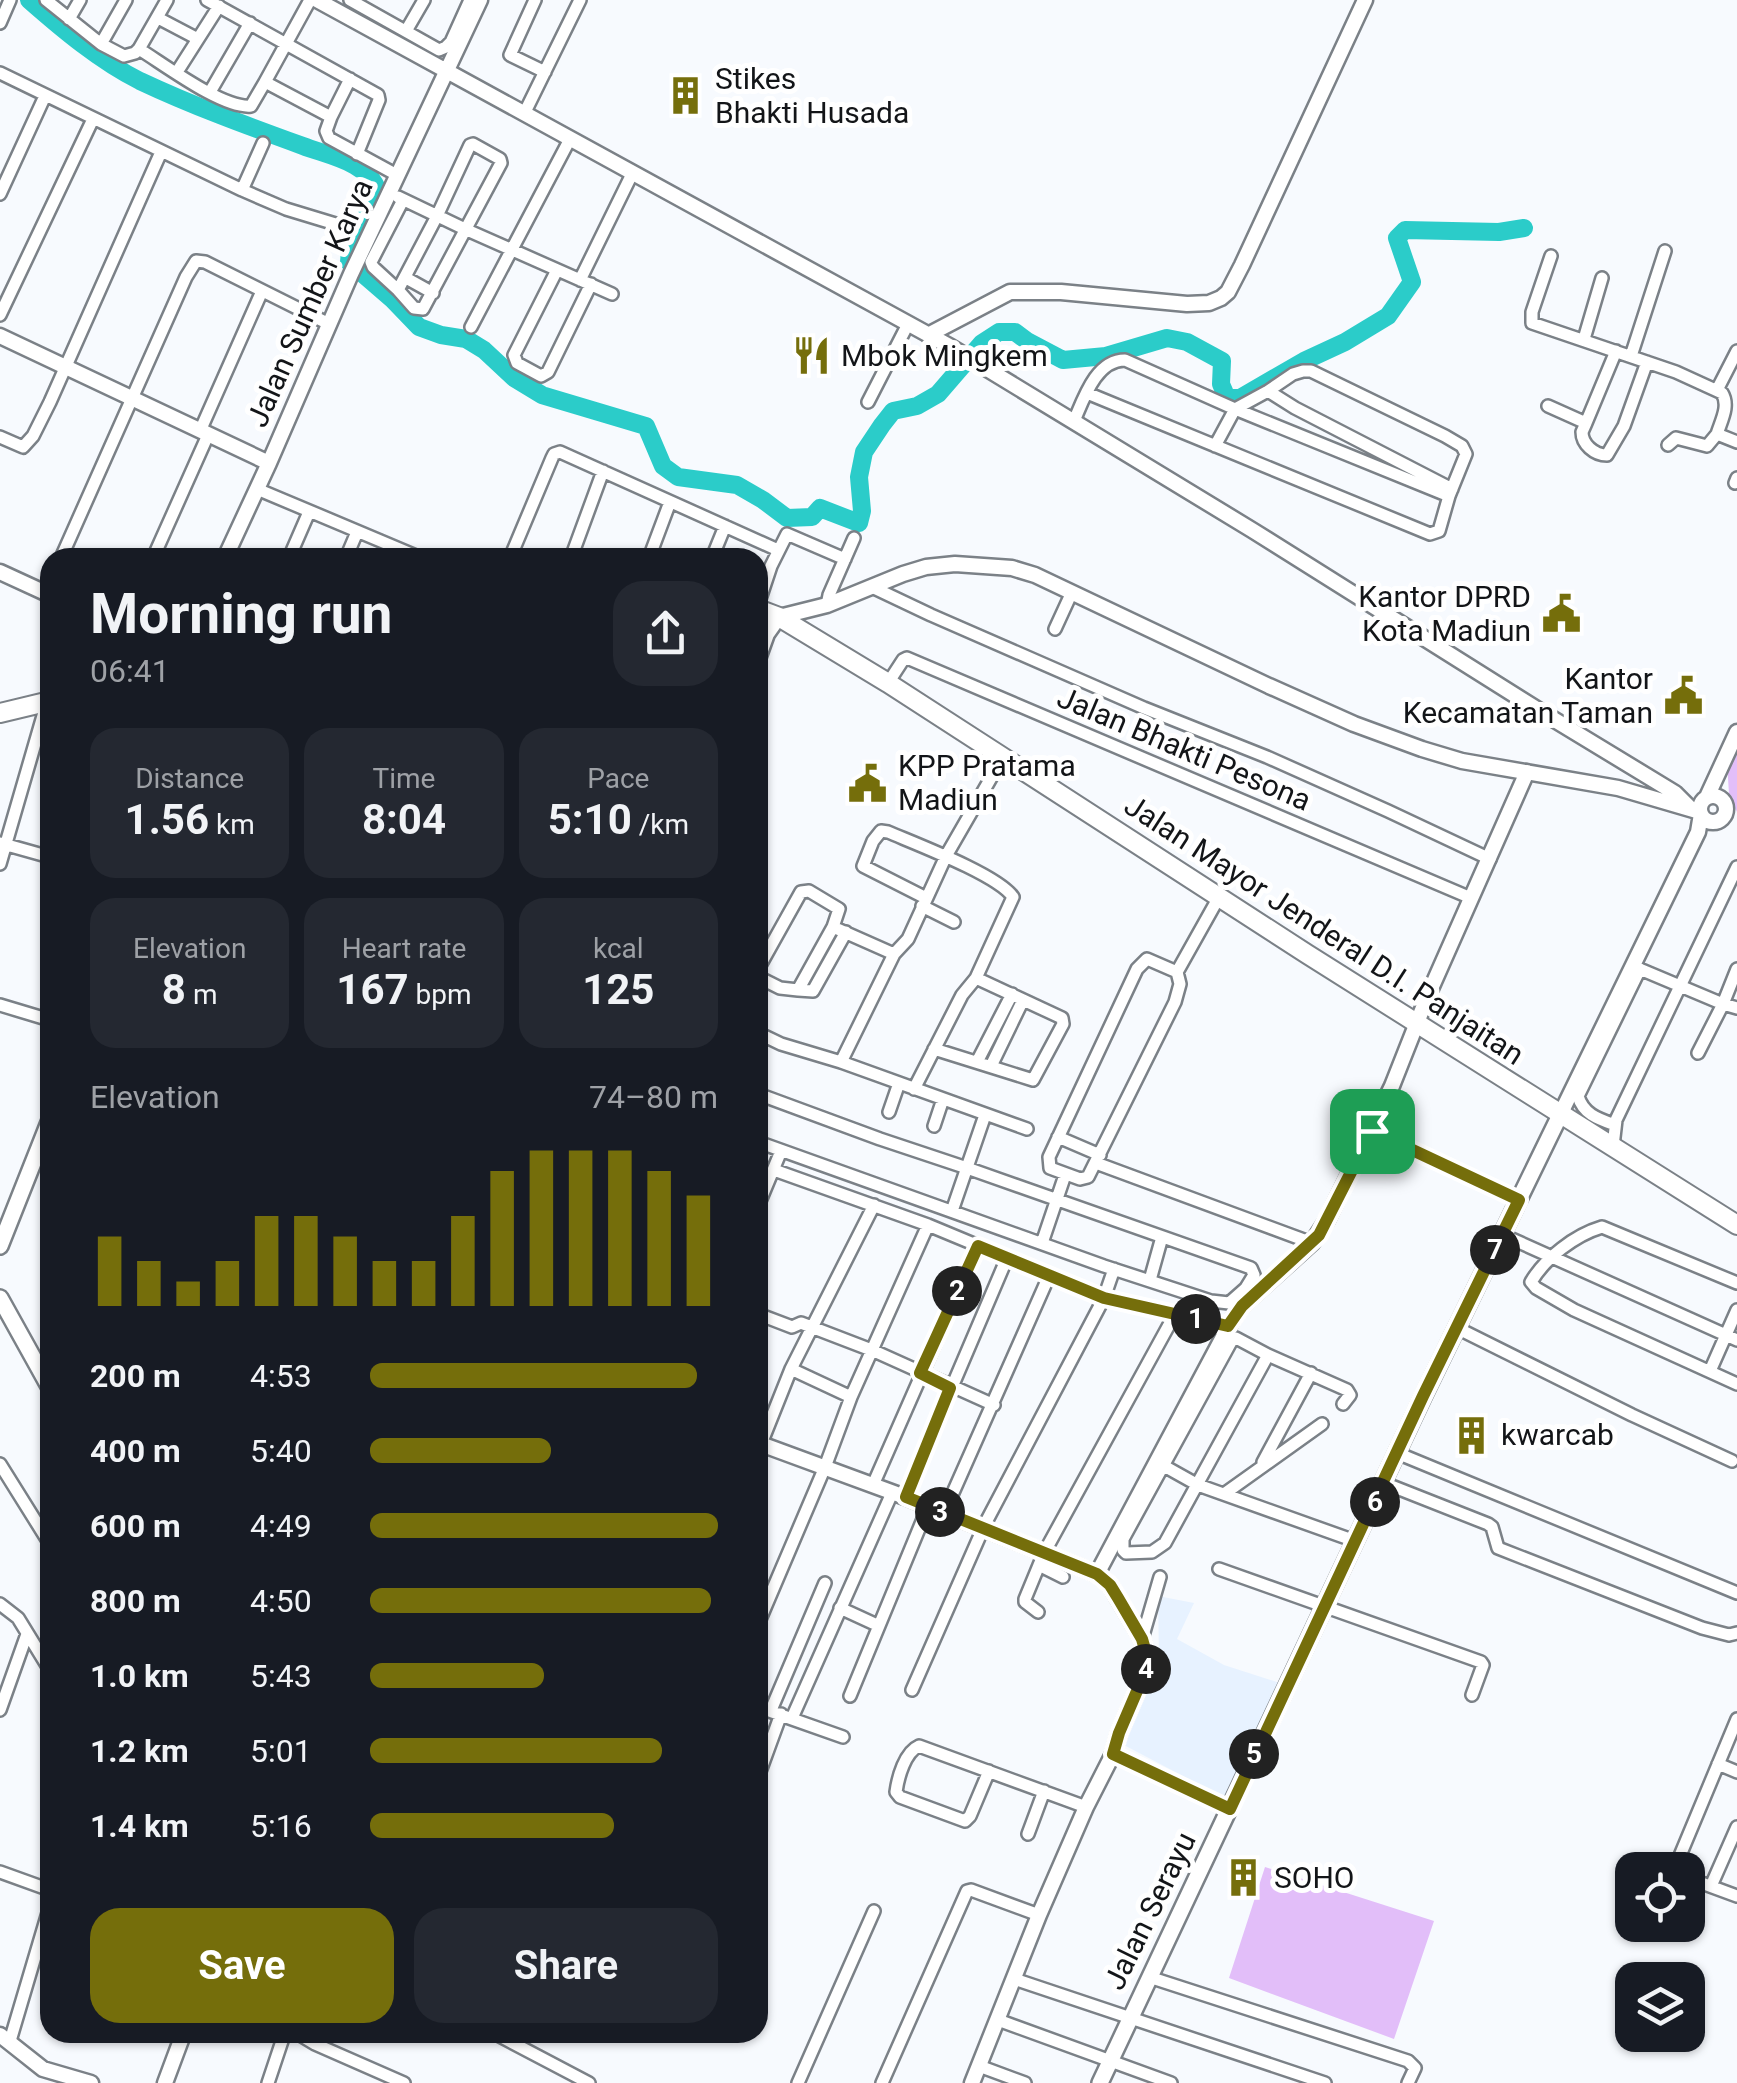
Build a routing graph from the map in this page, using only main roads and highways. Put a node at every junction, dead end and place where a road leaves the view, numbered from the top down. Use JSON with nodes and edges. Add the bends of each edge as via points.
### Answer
{"nodes":[{"id":1,"x":768,"y":612,"type":"edge"},
{"id":2,"x":40,"y":703,"type":"edge"},
{"id":3,"x":0,"y":713,"type":"edge"},
{"id":4,"x":1561,"y":1113,"type":"junction"},
{"id":5,"x":40,"y":1145,"type":"edge"},
{"id":6,"x":1737,"y":1225,"type":"edge"},
{"id":7,"x":0,"y":1246,"type":"edge"},
{"id":8,"x":0,"y":1298,"type":"edge"},
{"id":9,"x":40,"y":1370,"type":"edge"},
{"id":10,"x":1100,"y":2083,"type":"edge"}],
"edges":[{"from":1,"to":4,"type":"highway","name":"Jalan Mayor Jenderal D.I. Panjaitan"},
{"from":2,"to":3,"type":"highway"},
{"from":4,"to":6,"type":"highway","name":"Jalan Mayor Jenderal D.I. Panjaitan"},
{"from":4,"to":10,"type":"main road","name":"Jalan Serayu"},
{"from":5,"to":7,"type":"main road"},
{"from":8,"to":9,"type":"main road"}]}
